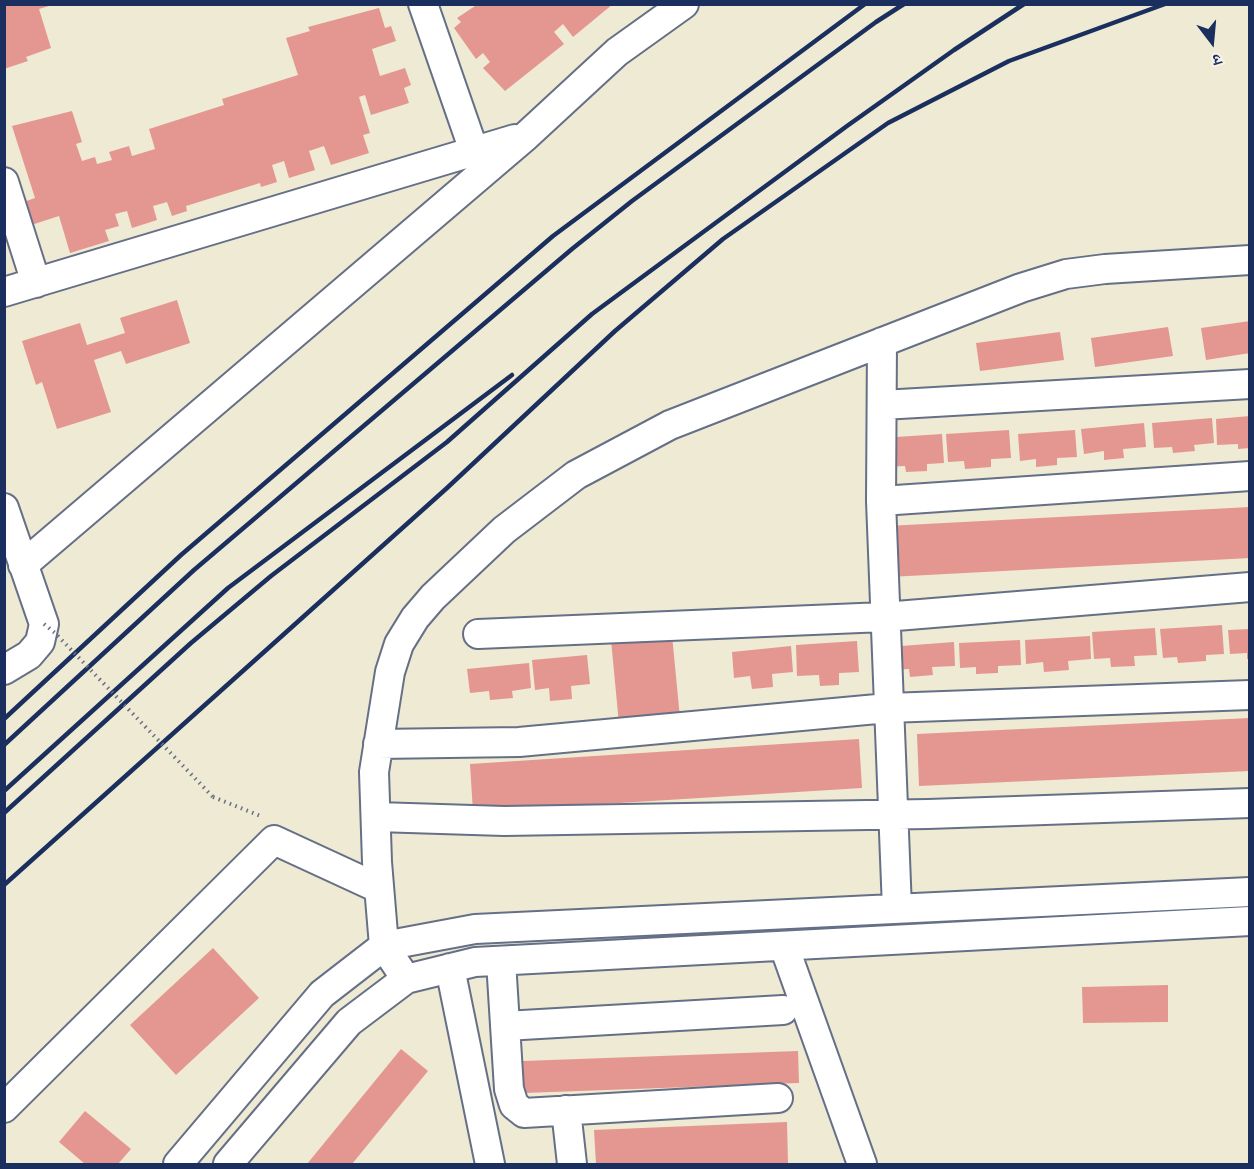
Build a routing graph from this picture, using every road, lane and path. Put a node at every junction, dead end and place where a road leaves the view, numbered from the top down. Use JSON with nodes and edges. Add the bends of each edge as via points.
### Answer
{"nodes":[{"id":1,"x":423,"y":4,"type":"edge"},
{"id":2,"x":684,"y":4,"type":"edge"},
{"id":3,"x":526,"y":136,"type":"junction"},
{"id":4,"x":474,"y":151,"type":"junction"},
{"id":5,"x":4,"y":182,"type":"edge"},
{"id":6,"x":1250,"y":260,"type":"edge"},
{"id":7,"x":36,"y":283,"type":"junction"},
{"id":8,"x":4,"y":292,"type":"edge"},
{"id":9,"x":882,"y":342,"type":"junction"},
{"id":10,"x":1250,"y":384,"type":"edge"},
{"id":11,"x":882,"y":405,"type":"junction"},
{"id":12,"x":1250,"y":476,"type":"edge"},
{"id":13,"x":881,"y":501,"type":"junction"},
{"id":14,"x":6,"y":520,"type":"edge"},
{"id":15,"x":24,"y":565,"type":"junction"},
{"id":16,"x":1250,"y":587,"type":"edge"},
{"id":17,"x":884,"y":617,"type":"junction"},
{"id":18,"x":44,"y":624,"type":"junction"},
{"id":19,"x":478,"y":634,"type":"dead end"},
{"id":20,"x":4,"y":670,"type":"edge"},
{"id":21,"x":1250,"y":695,"type":"edge"},
{"id":22,"x":888,"y":708,"type":"junction"},
{"id":23,"x":378,"y":744,"type":"junction"},
{"id":24,"x":213,"y":797,"type":"dead end"},
{"id":25,"x":1250,"y":803,"type":"edge"},
{"id":26,"x":892,"y":814,"type":"junction"},
{"id":27,"x":377,"y":817,"type":"junction"},
{"id":28,"x":378,"y":888,"type":"junction"},
{"id":29,"x":1250,"y":892,"type":"edge"},
{"id":30,"x":897,"y":909,"type":"junction"},
{"id":31,"x":1250,"y":921,"type":"edge"},
{"id":32,"x":384,"y":946,"type":"junction"},
{"id":33,"x":784,"y":946,"type":"junction"},
{"id":34,"x":501,"y":961,"type":"junction"},
{"id":35,"x":450,"y":968,"type":"junction"},
{"id":36,"x":406,"y":979,"type":"junction"},
{"id":37,"x":783,"y":1010,"type":"dead end"},
{"id":38,"x":505,"y":1026,"type":"junction"},
{"id":39,"x":778,"y":1098,"type":"dead end"},
{"id":40,"x":4,"y":1108,"type":"edge"},
{"id":41,"x":566,"y":1110,"type":"junction"},
{"id":42,"x":178,"y":1164,"type":"edge"},
{"id":43,"x":228,"y":1164,"type":"edge"},
{"id":44,"x":490,"y":1164,"type":"edge"},
{"id":45,"x":572,"y":1164,"type":"edge"},
{"id":46,"x":862,"y":1164,"type":"edge"}],
"edges":[{"from":1,"to":4,"type":"street"},
{"from":2,"to":3,"type":"street","via":[[617,52]]},
{"from":3,"to":4,"type":"street"},
{"from":3,"to":15,"type":"street"},
{"from":4,"to":7,"type":"street"},
{"from":5,"to":7,"type":"street"},
{"from":6,"to":9,"type":"street","via":[[1147,264],[1066,274]]},
{"from":7,"to":8,"type":"street"},
{"from":9,"to":11,"type":"street"},
{"from":9,"to":23,"type":"street","via":[[670,424],[576,475],[504,530],[433,597],[399,644],[390,672]]},
{"from":10,"to":11,"type":"street"},
{"from":11,"to":13,"type":"street"},
{"from":12,"to":13,"type":"street"},
{"from":13,"to":17,"type":"street"},
{"from":14,"to":15,"type":"street"},
{"from":15,"to":18,"type":"street"},
{"from":16,"to":17,"type":"street"},
{"from":17,"to":19,"type":"street"},
{"from":17,"to":22,"type":"street"},
{"from":18,"to":20,"type":"street","via":[[40,642],[29,655]]},
{"from":18,"to":24,"type":"path","bridge":true},
{"from":21,"to":22,"type":"street"},
{"from":22,"to":23,"type":"street","via":[[519,742]]},
{"from":22,"to":26,"type":"street"},
{"from":23,"to":27,"type":"street","via":[[374,772]]},
{"from":25,"to":26,"type":"street"},
{"from":26,"to":27,"type":"street","via":[[504,821]]},
{"from":26,"to":30,"type":"street"},
{"from":27,"to":28,"type":"street"},
{"from":28,"to":32,"type":"street"},
{"from":28,"to":40,"type":"street","via":[[274,840]]},
{"from":29,"to":30,"type":"street"},
{"from":30,"to":32,"type":"street","via":[[475,929]]},
{"from":31,"to":33,"type":"street"},
{"from":32,"to":36,"type":"street"},
{"from":32,"to":42,"type":"street","via":[[322,994]]},
{"from":33,"to":34,"type":"street"},
{"from":33,"to":46,"type":"street"},
{"from":34,"to":35,"type":"street"},
{"from":34,"to":38,"type":"street"},
{"from":35,"to":36,"type":"street"},
{"from":35,"to":44,"type":"street"},
{"from":36,"to":43,"type":"street","via":[[349,1022]]},
{"from":37,"to":38,"type":"street"},
{"from":38,"to":41,"type":"street","via":[[509,1089],[514,1105],[524,1113]]},
{"from":39,"to":41,"type":"street"},
{"from":41,"to":45,"type":"street"}]}
